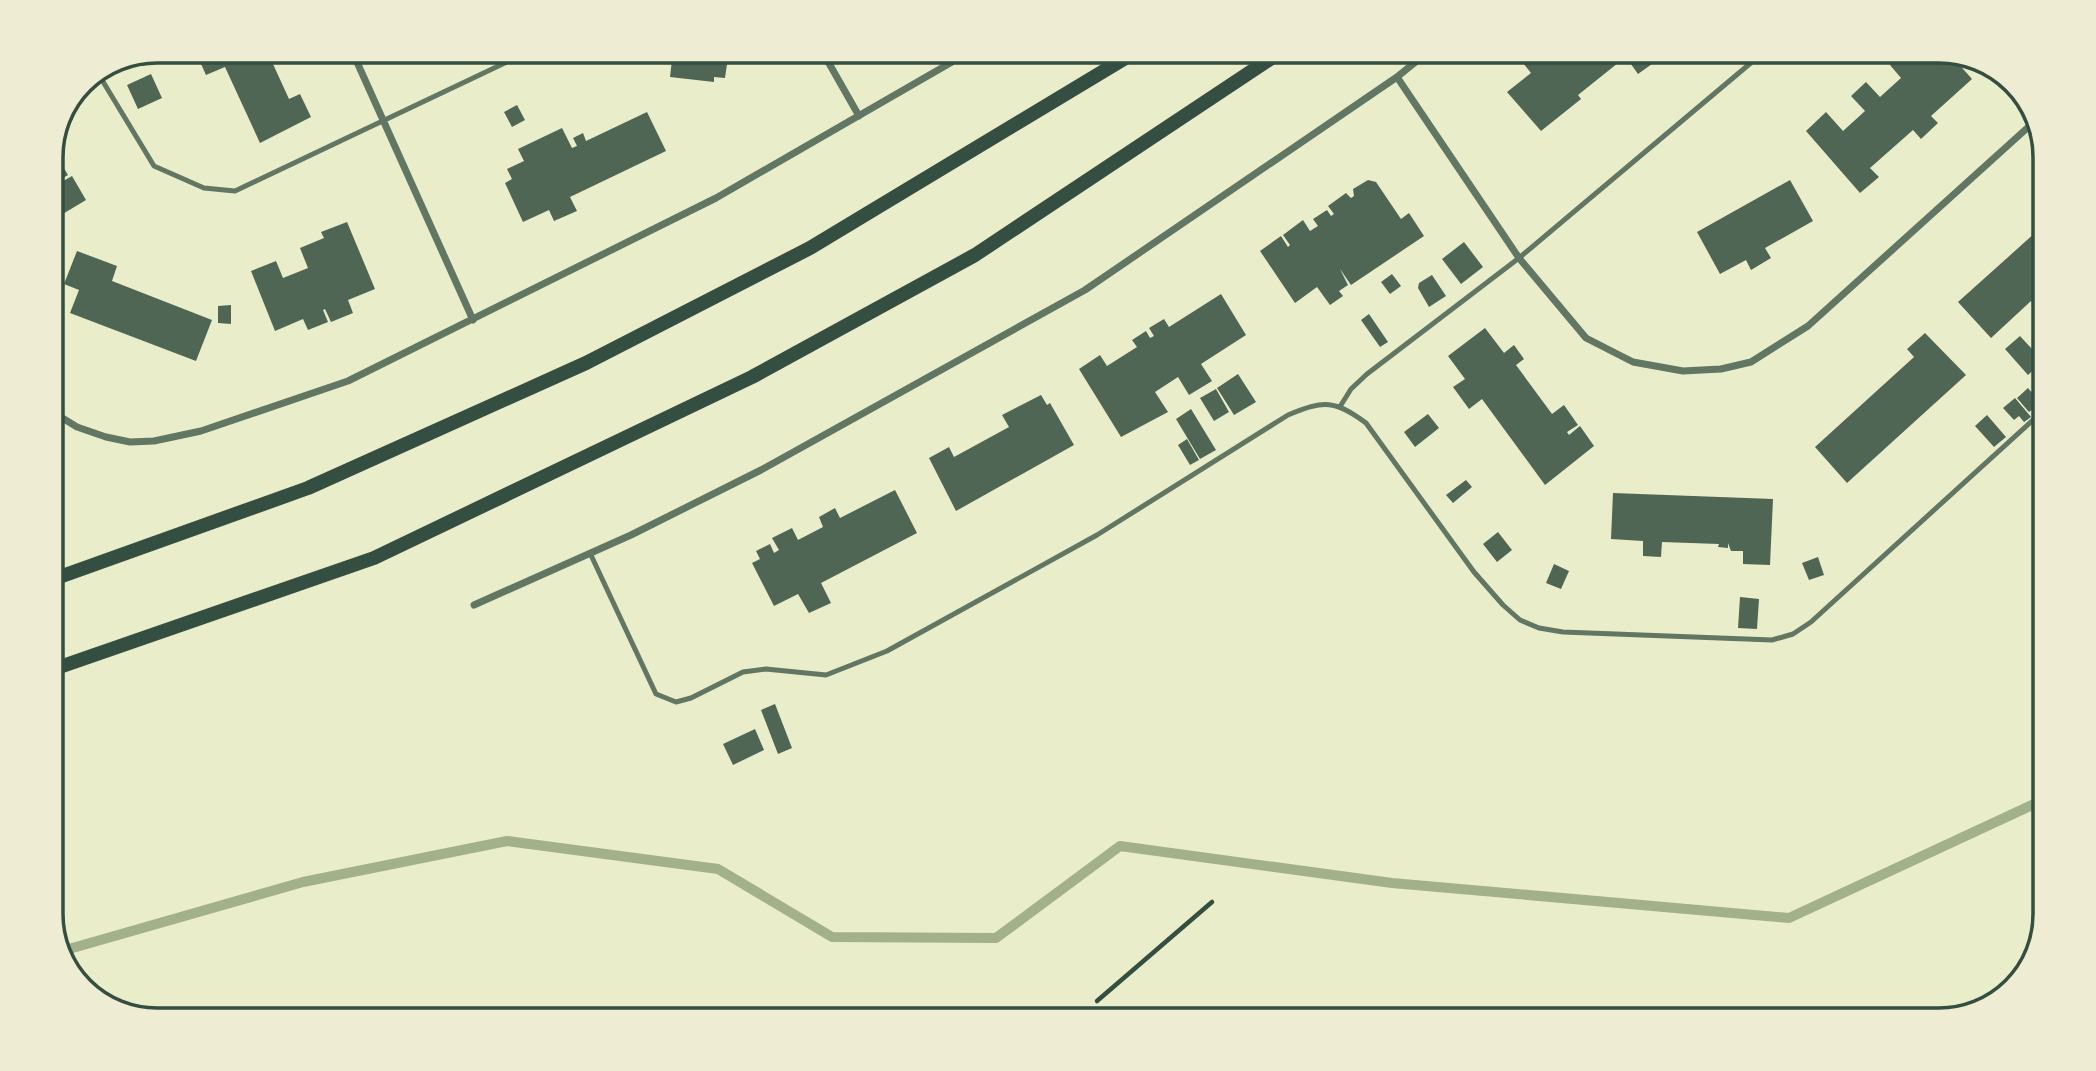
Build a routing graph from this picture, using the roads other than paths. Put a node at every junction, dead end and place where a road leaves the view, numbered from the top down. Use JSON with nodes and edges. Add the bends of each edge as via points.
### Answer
{"nodes":[{"id":1,"x":357,"y":63,"type":"edge"},
{"id":2,"x":504,"y":63,"type":"edge"},
{"id":3,"x":829,"y":63,"type":"edge"},
{"id":4,"x":950,"y":63,"type":"edge"},
{"id":5,"x":1117,"y":63,"type":"edge"},
{"id":6,"x":1264,"y":63,"type":"edge"},
{"id":7,"x":1414,"y":63,"type":"edge"},
{"id":8,"x":1751,"y":63,"type":"edge"},
{"id":9,"x":1397,"y":77,"type":"junction"},
{"id":10,"x":103,"y":81,"type":"edge"},
{"id":11,"x":859,"y":116,"type":"junction"},
{"id":12,"x":382,"y":119,"type":"junction"},
{"id":13,"x":2028,"y":127,"type":"edge"},
{"id":14,"x":1519,"y":258,"type":"junction"},
{"id":15,"x":473,"y":320,"type":"junction"},
{"id":16,"x":1341,"y":405,"type":"junction"},
{"id":17,"x":63,"y":418,"type":"edge"},
{"id":18,"x":2033,"y":420,"type":"edge"},
{"id":19,"x":590,"y":553,"type":"junction"},
{"id":20,"x":63,"y":576,"type":"edge"},
{"id":21,"x":474,"y":605,"type":"dead end"},
{"id":22,"x":63,"y":666,"type":"edge"}],
"edges":[{"from":1,"to":12,"type":"street"},
{"from":2,"to":12,"type":"lane"},
{"from":3,"to":11,"type":"street"},
{"from":4,"to":11,"type":"street"},
{"from":5,"to":20,"type":"main road","via":[[810,248],[586,363],[308,488]]},
{"from":6,"to":22,"type":"main road","via":[[975,255],[752,377],[374,558]]},
{"from":7,"to":9,"type":"street"},
{"from":8,"to":14,"type":"lane"},
{"from":9,"to":14,"type":"street"},
{"from":9,"to":19,"type":"street","via":[[1085,290],[761,470]]},
{"from":10,"to":12,"type":"lane","via":[[154,166],[204,188],[235,191]]},
{"from":11,"to":15,"type":"street","via":[[716,198]]},
{"from":12,"to":15,"type":"street"},
{"from":13,"to":14,"type":"street","via":[[1808,326],[1751,362],[1683,371],[1611,353],[1586,338]]},
{"from":14,"to":16,"type":"lane","via":[[1367,374]]},
{"from":15,"to":17,"type":"street","via":[[348,381],[190,434],[130,442]]},
{"from":16,"to":18,"type":"lane","via":[[1366,423],[1474,572],[1520,620],[1563,632],[1747,641],[1793,634],[1811,622]]},
{"from":16,"to":19,"type":"lane","via":[[1310,406],[1288,415],[1097,535],[887,651],[826,675],[766,669],[743,672],[677,702],[656,694]]},
{"from":19,"to":21,"type":"street"}]}
